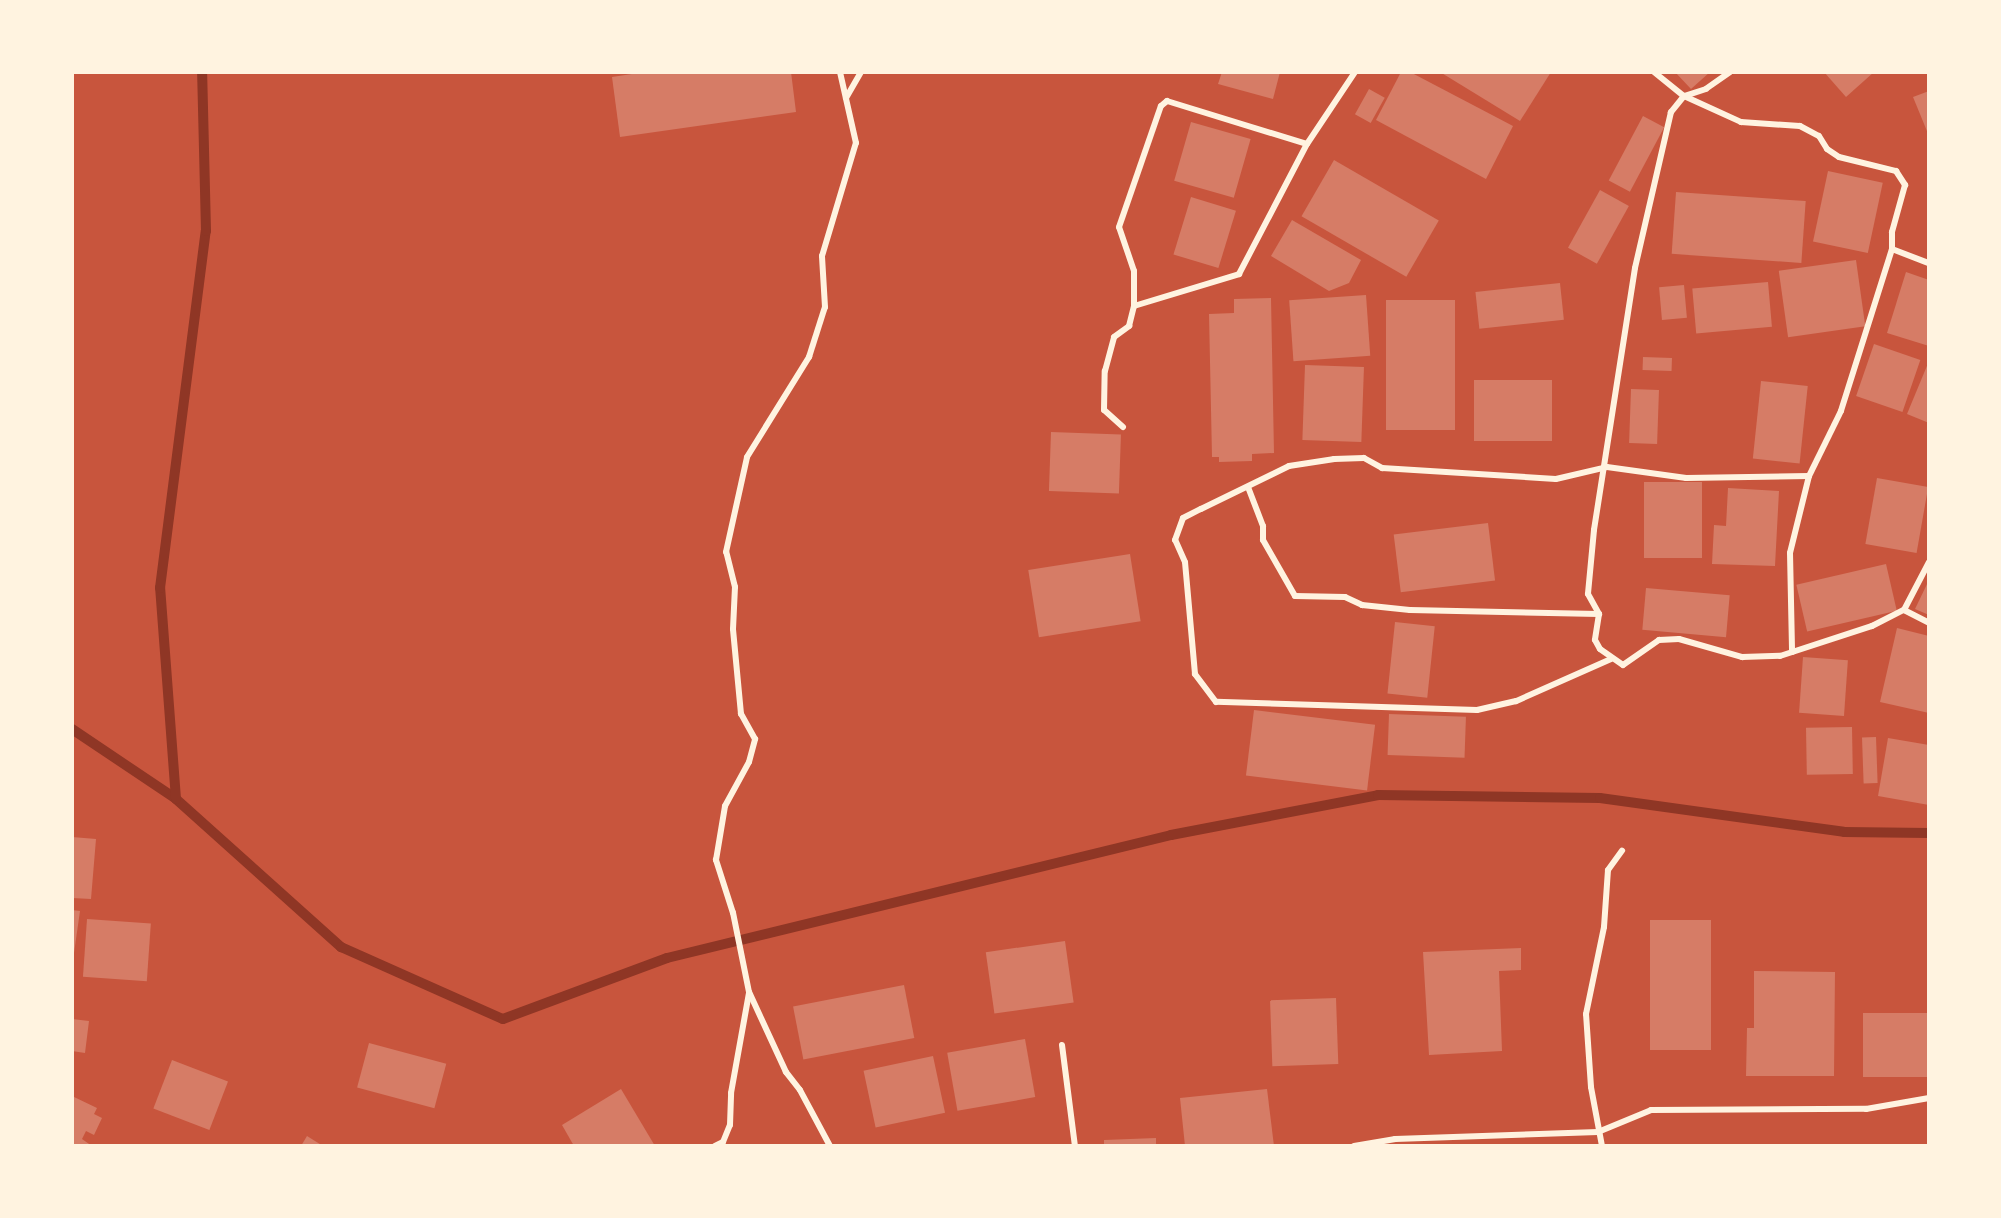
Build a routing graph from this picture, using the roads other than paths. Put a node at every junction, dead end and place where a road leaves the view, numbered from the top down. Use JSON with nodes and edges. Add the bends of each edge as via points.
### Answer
{"nodes":[{"id":1,"x":840,"y":72,"type":"edge"},
{"id":2,"x":861,"y":72,"type":"edge"},
{"id":3,"x":1355,"y":72,"type":"edge"},
{"id":4,"x":1654,"y":72,"type":"edge"},
{"id":5,"x":1730,"y":72,"type":"edge"},
{"id":6,"x":1684,"y":96,"type":"junction"},
{"id":7,"x":846,"y":98,"type":"junction"},
{"id":8,"x":1307,"y":144,"type":"junction"},
{"id":9,"x":1892,"y":249,"type":"junction"},
{"id":10,"x":1929,"y":263,"type":"edge"},
{"id":11,"x":1134,"y":306,"type":"junction"},
{"id":12,"x":1123,"y":427,"type":"dead end"},
{"id":13,"x":1607,"y":467,"type":"junction"},
{"id":14,"x":1809,"y":476,"type":"junction"},
{"id":15,"x":1248,"y":488,"type":"junction"},
{"id":16,"x":1929,"y":562,"type":"edge"},
{"id":17,"x":1904,"y":610,"type":"junction"},
{"id":18,"x":1599,"y":614,"type":"junction"},
{"id":19,"x":1929,"y":623,"type":"edge"},
{"id":20,"x":1792,"y":652,"type":"junction"},
{"id":21,"x":1611,"y":659,"type":"junction"},
{"id":22,"x":1622,"y":851,"type":"dead end"},
{"id":23,"x":749,"y":992,"type":"junction"},
{"id":24,"x":1062,"y":1045,"type":"dead end"},
{"id":25,"x":1929,"y":1098,"type":"edge"},
{"id":26,"x":1599,"y":1132,"type":"junction"},
{"id":27,"x":715,"y":1146,"type":"edge"},
{"id":28,"x":830,"y":1146,"type":"edge"},
{"id":29,"x":1075,"y":1146,"type":"edge"},
{"id":30,"x":1354,"y":1146,"type":"edge"},
{"id":31,"x":1602,"y":1146,"type":"edge"}],
"edges":[{"from":1,"to":7,"type":"street"},
{"from":2,"to":7,"type":"street"},
{"from":3,"to":8,"type":"street"},
{"from":4,"to":6,"type":"street"},
{"from":5,"to":6,"type":"street","via":[[1706,89]]},
{"from":6,"to":9,"type":"street","via":[[1741,122],[1800,126],[1819,136],[1827,149],[1839,157],[1896,171],[1905,184],[1892,232]]},
{"from":6,"to":13,"type":"street","via":[[1671,112],[1635,268]]},
{"from":7,"to":23,"type":"street","via":[[856,143],[822,256],[825,307],[809,357],[747,457],[726,552],[735,587],[733,628],[741,714],[755,739],[749,762],[725,806],[716,860],[733,913]]},
{"from":8,"to":11,"type":"street","via":[[1239,274]]},
{"from":8,"to":11,"type":"street","via":[[1167,101],[1161,106],[1119,227],[1134,271]]},
{"from":9,"to":10,"type":"street"},
{"from":9,"to":14,"type":"street","via":[[1841,411]]},
{"from":11,"to":12,"type":"street","via":[[1128,326],[1114,337],[1105,371],[1104,410]]},
{"from":13,"to":14,"type":"street","via":[[1686,478]]},
{"from":13,"to":15,"type":"street","via":[[1556,479],[1382,468],[1364,458],[1344,459],[1289,466]]},
{"from":13,"to":18,"type":"street","via":[[1588,594]]},
{"from":14,"to":20,"type":"street","via":[[1790,553]]},
{"from":15,"to":18,"type":"street","via":[[1263,526],[1263,540],[1295,596],[1345,597],[1362,605],[1410,610]]},
{"from":15,"to":21,"type":"street","via":[[1183,519],[1175,540],[1185,562],[1195,674],[1216,702],[1477,710],[1516,701]]},
{"from":16,"to":17,"type":"street"},
{"from":17,"to":19,"type":"street"},
{"from":17,"to":20,"type":"street","via":[[1872,626]]},
{"from":18,"to":21,"type":"street","via":[[1595,640]]},
{"from":20,"to":21,"type":"street","via":[[1742,657],[1659,640],[1623,664]]},
{"from":22,"to":26,"type":"street","via":[[1608,870],[1604,927],[1586,1014],[1591,1087]]},
{"from":23,"to":27,"type":"street","via":[[731,1094],[730,1125],[723,1142]]},
{"from":23,"to":28,"type":"street","via":[[786,1072]]},
{"from":24,"to":29,"type":"street"},
{"from":25,"to":26,"type":"street","via":[[1866,1109],[1651,1110]]},
{"from":26,"to":30,"type":"street","via":[[1395,1139]]},
{"from":26,"to":31,"type":"street"}]}
